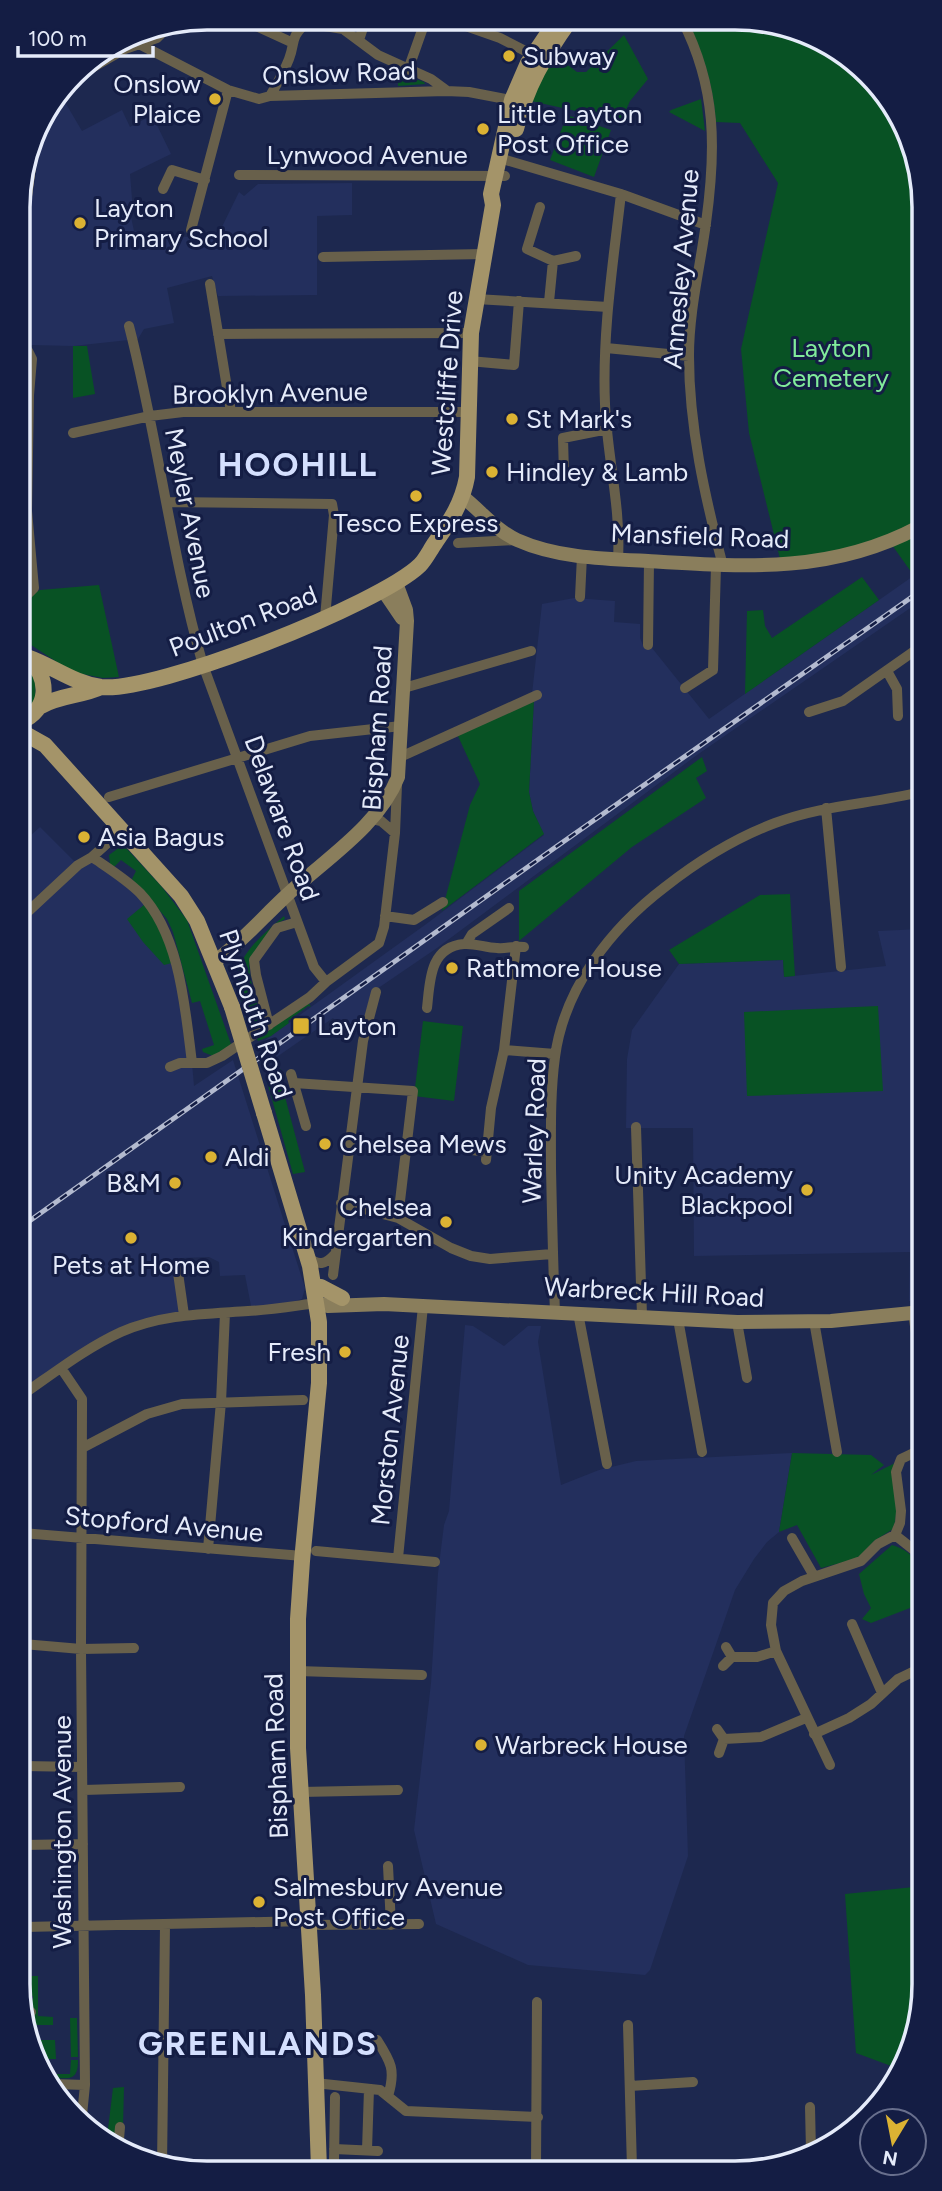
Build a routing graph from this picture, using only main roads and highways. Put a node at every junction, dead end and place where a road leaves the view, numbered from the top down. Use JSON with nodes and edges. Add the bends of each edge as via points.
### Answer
{"nodes":[{"id":1,"x":550,"y":30,"type":"edge"},
{"id":2,"x":563,"y":30,"type":"edge"},
{"id":3,"x":517,"y":101,"type":"junction"},
{"id":4,"x":463,"y":497,"type":"junction"},
{"id":5,"x":912,"y":531,"type":"edge"},
{"id":6,"x":390,"y":587,"type":"junction"},
{"id":7,"x":30,"y":657,"type":"edge"},
{"id":8,"x":30,"y":662,"type":"edge"},
{"id":9,"x":101,"y":687,"type":"junction"},
{"id":10,"x":41,"y":706,"type":"junction"},
{"id":11,"x":30,"y":714,"type":"edge"},
{"id":12,"x":30,"y":737,"type":"edge"},
{"id":13,"x":45,"y":745,"type":"junction"},
{"id":14,"x":231,"y":950,"type":"junction"},
{"id":15,"x":215,"y":961,"type":"junction"},
{"id":16,"x":223,"y":979,"type":"junction"},
{"id":17,"x":328,"y":1295,"type":"junction"},
{"id":18,"x":912,"y":1312,"type":"edge"},
{"id":19,"x":325,"y":2161,"type":"edge"}],
"edges":[{"from":1,"to":3,"type":"main road","name":"Westcliffe Drive","via":[[533,55]]},
{"from":2,"to":3,"type":"main road","name":"Westcliffe Drive"},
{"from":3,"to":4,"type":"main road","name":"Westcliffe Drive","via":[[471,333]]},
{"from":4,"to":5,"type":"main road","name":"Mansfield Road","via":[[495,527],[517,540],[618,560],[719,566],[787,564],[844,557]]},
{"from":4,"to":6,"type":"main road","name":"Westcliffe Drive","via":[[421,564]]},
{"from":6,"to":9,"type":"main road","name":"Poulton Road","via":[[325,618],[203,665]]},
{"from":6,"to":14,"type":"main road","name":"Bispham Road","via":[[407,625],[398,777],[391,795],[372,819]]},
{"from":7,"to":9,"type":"main road","name":"Poulton Road","via":[[72,680]]},
{"from":8,"to":10,"type":"main road","via":[[42,677]]},
{"from":9,"to":10,"type":"main road","name":"Poulton Road"},
{"from":10,"to":11,"type":"main road","name":"Poulton Road"},
{"from":10,"to":13,"type":"main road","via":[[38,725]]},
{"from":12,"to":13,"type":"main road","name":"Plymouth Road"},
{"from":13,"to":15,"type":"main road","name":"Plymouth Road","via":[[188,905]]},
{"from":14,"to":15,"type":"main road"},
{"from":14,"to":16,"type":"main road"},
{"from":15,"to":16,"type":"main road","name":"Plymouth Road"},
{"from":16,"to":17,"type":"main road","name":"Plymouth Road","bridge":true,"via":[[309,1261]]},
{"from":17,"to":18,"type":"main road","name":"Warbreck Hill Road","via":[[384,1304],[737,1322]]},
{"from":17,"to":19,"type":"main road","name":"Bispham Road","via":[[319,1322],[309,1554],[298,1619],[298,1748],[315,2083]]}]}
